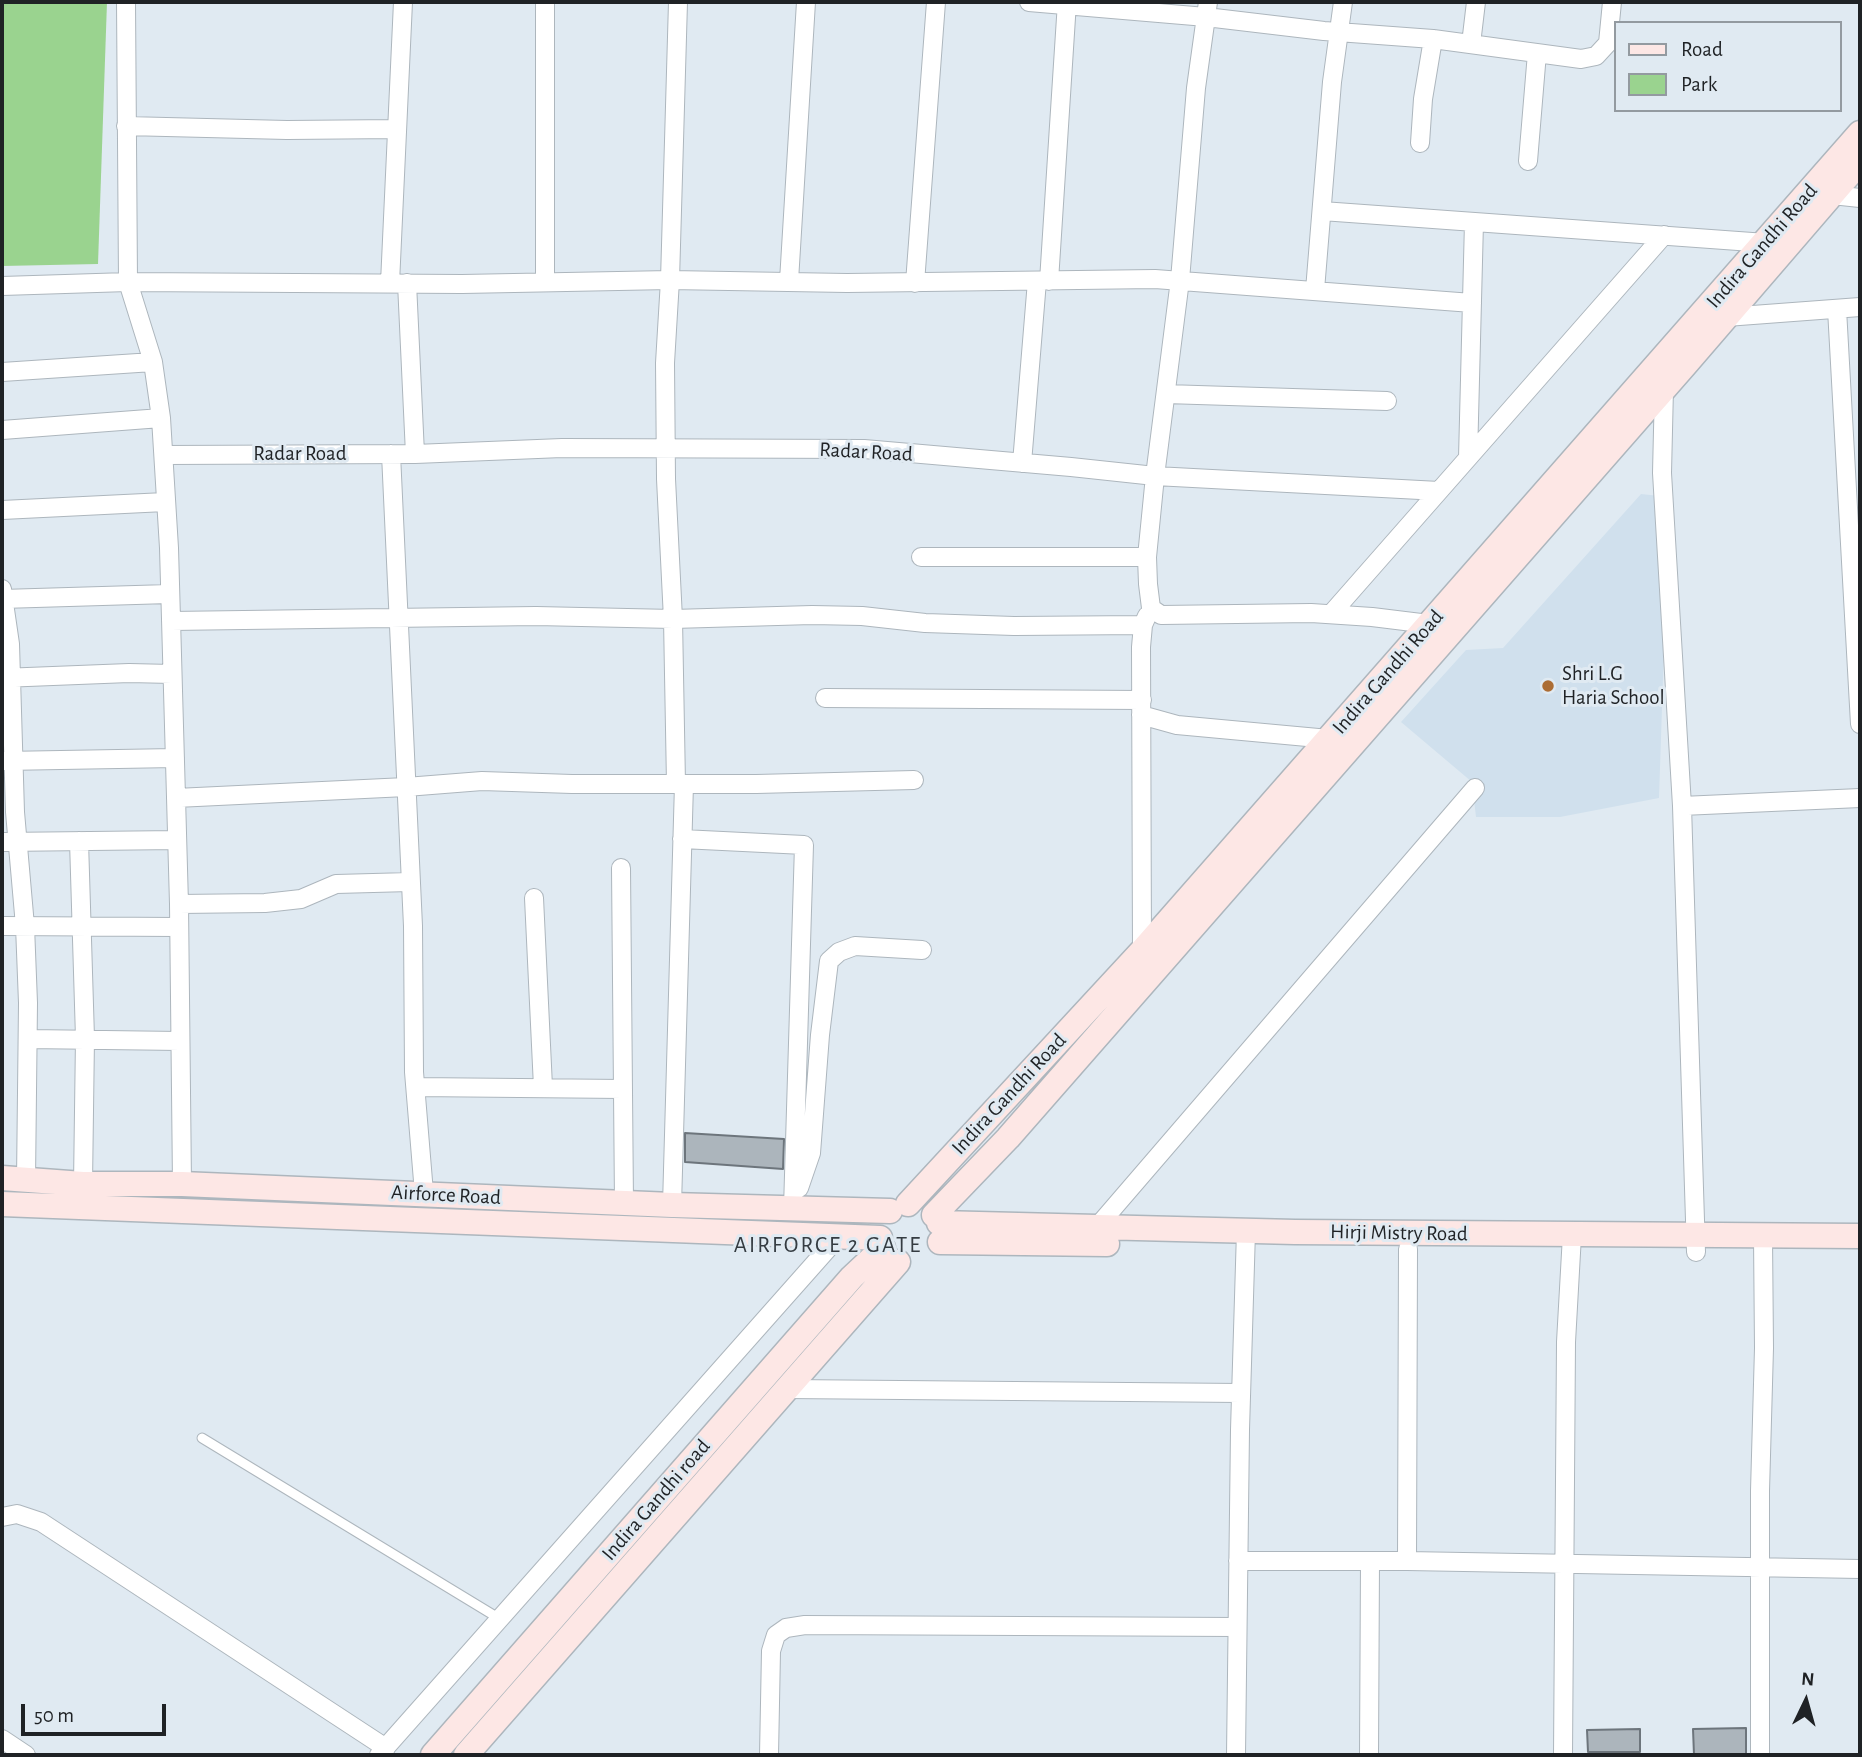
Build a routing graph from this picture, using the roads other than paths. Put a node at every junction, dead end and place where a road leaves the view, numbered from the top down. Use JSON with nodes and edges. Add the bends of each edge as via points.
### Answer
{"nodes":[{"id":1,"x":126,"y":2,"type":"edge"},
{"id":2,"x":403,"y":2,"type":"edge"},
{"id":3,"x":545,"y":2,"type":"edge"},
{"id":4,"x":678,"y":2,"type":"edge"},
{"id":5,"x":806,"y":2,"type":"edge"},
{"id":6,"x":936,"y":2,"type":"edge"},
{"id":7,"x":1029,"y":2,"type":"edge"},
{"id":8,"x":1343,"y":2,"type":"edge"},
{"id":9,"x":1476,"y":2,"type":"edge"},
{"id":10,"x":1612,"y":2,"type":"edge"},
{"id":11,"x":1067,"y":4,"type":"edge"},
{"id":12,"x":1207,"y":9,"type":"edge"},
{"id":13,"x":1338,"y":32,"type":"junction"},
{"id":14,"x":1433,"y":39,"type":"junction"},
{"id":15,"x":1471,"y":44,"type":"junction"},
{"id":16,"x":1537,"y":52,"type":"junction"},
{"id":17,"x":126,"y":126,"type":"junction"},
{"id":18,"x":396,"y":129,"type":"junction"},
{"id":19,"x":1860,"y":133,"type":"edge"},
{"id":20,"x":1420,"y":143,"type":"dead end"},
{"id":21,"x":1528,"y":161,"type":"dead end"},
{"id":22,"x":1860,"y":162,"type":"edge"},
{"id":23,"x":1820,"y":194,"type":"junction"},
{"id":24,"x":1860,"y":198,"type":"edge"},
{"id":25,"x":1322,"y":211,"type":"junction"},
{"id":26,"x":1474,"y":222,"type":"junction"},
{"id":27,"x":1664,"y":235,"type":"junction"},
{"id":28,"x":1766,"y":243,"type":"junction"},
{"id":29,"x":1180,"y":280,"type":"junction"},
{"id":30,"x":670,"y":281,"type":"junction"},
{"id":31,"x":789,"y":281,"type":"junction"},
{"id":32,"x":1043,"y":281,"type":"junction"},
{"id":33,"x":128,"y":282,"type":"junction"},
{"id":34,"x":545,"y":282,"type":"junction"},
{"id":35,"x":399,"y":283,"type":"junction"},
{"id":36,"x":915,"y":283,"type":"junction"},
{"id":37,"x":2,"y":286,"type":"edge"},
{"id":38,"x":1315,"y":290,"type":"junction"},
{"id":39,"x":1472,"y":303,"type":"junction"},
{"id":40,"x":1860,"y":307,"type":"edge"},
{"id":41,"x":1837,"y":309,"type":"junction"},
{"id":42,"x":1726,"y":317,"type":"junction"},
{"id":43,"x":1698,"y":318,"type":"junction"},
{"id":44,"x":153,"y":362,"type":"junction"},
{"id":45,"x":2,"y":372,"type":"edge"},
{"id":46,"x":1656,"y":381,"type":"junction"},
{"id":47,"x":1166,"y":394,"type":"junction"},
{"id":48,"x":1387,"y":401,"type":"dead end"},
{"id":49,"x":161,"y":418,"type":"junction"},
{"id":50,"x":2,"y":430,"type":"edge"},
{"id":51,"x":666,"y":448,"type":"junction"},
{"id":52,"x":391,"y":454,"type":"junction"},
{"id":53,"x":415,"y":454,"type":"junction"},
{"id":54,"x":164,"y":455,"type":"junction"},
{"id":55,"x":1468,"y":458,"type":"junction"},
{"id":56,"x":1022,"y":463,"type":"junction"},
{"id":57,"x":1853,"y":475,"type":"edge"},
{"id":58,"x":1155,"y":476,"type":"junction"},
{"id":59,"x":1439,"y":491,"type":"junction"},
{"id":60,"x":166,"y":502,"type":"junction"},
{"id":61,"x":2,"y":510,"type":"edge"},
{"id":62,"x":921,"y":557,"type":"dead end"},
{"id":63,"x":1147,"y":558,"type":"junction"},
{"id":64,"x":2,"y":589,"type":"edge"},
{"id":65,"x":169,"y":594,"type":"junction"},
{"id":66,"x":2,"y":599,"type":"edge"},
{"id":67,"x":1151,"y":608,"type":"junction"},
{"id":68,"x":1331,"y":614,"type":"junction"},
{"id":69,"x":398,"y":618,"type":"junction"},
{"id":70,"x":673,"y":619,"type":"junction"},
{"id":71,"x":171,"y":621,"type":"junction"},
{"id":72,"x":1429,"y":624,"type":"junction"},
{"id":73,"x":1143,"y":625,"type":"junction"},
{"id":74,"x":1858,"y":639,"type":"edge"},
{"id":75,"x":172,"y":674,"type":"junction"},
{"id":76,"x":6,"y":678,"type":"edge"},
{"id":77,"x":825,"y":698,"type":"dead end"},
{"id":78,"x":1141,"y":707,"type":"junction"},
{"id":79,"x":1860,"y":724,"type":"edge"},
{"id":80,"x":1329,"y":739,"type":"junction"},
{"id":81,"x":175,"y":758,"type":"junction"},
{"id":82,"x":8,"y":760,"type":"edge"},
{"id":83,"x":914,"y":780,"type":"dead end"},
{"id":84,"x":680,"y":784,"type":"junction"},
{"id":85,"x":406,"y":787,"type":"junction"},
{"id":86,"x":1475,"y":788,"type":"dead end"},
{"id":87,"x":176,"y":798,"type":"junction"},
{"id":88,"x":1860,"y":798,"type":"edge"},
{"id":89,"x":1682,"y":806,"type":"junction"},
{"id":90,"x":682,"y":839,"type":"junction"},
{"id":91,"x":177,"y":840,"type":"junction"},
{"id":92,"x":79,"y":841,"type":"junction"},
{"id":93,"x":10,"y":842,"type":"edge"},
{"id":94,"x":621,"y":868,"type":"dead end"},
{"id":95,"x":410,"y":882,"type":"junction"},
{"id":96,"x":534,"y":898,"type":"dead end"},
{"id":97,"x":179,"y":904,"type":"junction"},
{"id":98,"x":82,"y":925,"type":"junction"},
{"id":99,"x":2,"y":926,"type":"edge"},
{"id":100,"x":25,"y":926,"type":"junction"},
{"id":101,"x":178,"y":927,"type":"junction"},
{"id":102,"x":922,"y":950,"type":"dead end"},
{"id":103,"x":1142,"y":951,"type":"junction"},
{"id":104,"x":85,"y":1038,"type":"junction"},
{"id":105,"x":28,"y":1039,"type":"junction"},
{"id":106,"x":180,"y":1041,"type":"junction"},
{"id":107,"x":416,"y":1087,"type":"junction"},
{"id":108,"x":542,"y":1087,"type":"junction"},
{"id":109,"x":623,"y":1089,"type":"junction"},
{"id":110,"x":14,"y":1179,"type":"edge"},
{"id":111,"x":83,"y":1184,"type":"junction"},
{"id":112,"x":182,"y":1184,"type":"junction"},
{"id":113,"x":424,"y":1194,"type":"junction"},
{"id":114,"x":624,"y":1203,"type":"junction"},
{"id":115,"x":2,"y":1204,"type":"edge"},
{"id":116,"x":672,"y":1205,"type":"junction"},
{"id":117,"x":899,"y":1207,"type":"junction"},
{"id":118,"x":793,"y":1208,"type":"junction"},
{"id":119,"x":1097,"y":1227,"type":"junction"},
{"id":120,"x":839,"y":1236,"type":"junction"},
{"id":121,"x":1860,"y":1236,"type":"edge"},
{"id":122,"x":1245,"y":1240,"type":"junction"},
{"id":123,"x":1571,"y":1243,"type":"junction"},
{"id":124,"x":915,"y":1244,"type":"junction"},
{"id":125,"x":1696,"y":1244,"type":"junction"},
{"id":126,"x":1763,"y":1245,"type":"junction"},
{"id":127,"x":1408,"y":1249,"type":"junction"},
{"id":128,"x":1860,"y":1252,"type":"edge"},
{"id":129,"x":787,"y":1389,"type":"junction"},
{"id":130,"x":1241,"y":1393,"type":"junction"},
{"id":131,"x":202,"y":1438,"type":"dead end"},
{"id":132,"x":2,"y":1517,"type":"edge"},
{"id":133,"x":1238,"y":1561,"type":"junction"},
{"id":134,"x":1370,"y":1561,"type":"junction"},
{"id":135,"x":1407,"y":1561,"type":"junction"},
{"id":136,"x":1564,"y":1565,"type":"junction"},
{"id":137,"x":1761,"y":1567,"type":"junction"},
{"id":138,"x":1860,"y":1569,"type":"edge"},
{"id":139,"x":500,"y":1619,"type":"junction"},
{"id":140,"x":1237,"y":1627,"type":"junction"},
{"id":141,"x":2,"y":1739,"type":"edge"},
{"id":142,"x":383,"y":1751,"type":"edge"},
{"id":143,"x":26,"y":1755,"type":"edge"},
{"id":144,"x":433,"y":1755,"type":"edge"},
{"id":145,"x":466,"y":1755,"type":"edge"},
{"id":146,"x":769,"y":1755,"type":"edge"},
{"id":147,"x":1236,"y":1755,"type":"edge"},
{"id":148,"x":1369,"y":1755,"type":"edge"},
{"id":149,"x":1563,"y":1755,"type":"edge"},
{"id":150,"x":1760,"y":1755,"type":"edge"}],
"edges":[{"from":1,"to":17,"type":"street"},
{"from":2,"to":18,"type":"street"},
{"from":3,"to":34,"type":"street"},
{"from":4,"to":30,"type":"street"},
{"from":5,"to":31,"type":"street"},
{"from":6,"to":36,"type":"street"},
{"from":7,"to":11,"type":"street"},
{"from":8,"to":13,"type":"street"},
{"from":9,"to":15,"type":"street"},
{"from":10,"to":16,"type":"street","via":[[1608,43],[1596,56],[1581,59]]},
{"from":11,"to":12,"type":"street"},
{"from":11,"to":32,"type":"street"},
{"from":12,"to":13,"type":"street"},
{"from":12,"to":29,"type":"street"},
{"from":13,"to":14,"type":"street"},
{"from":13,"to":25,"type":"street"},
{"from":14,"to":15,"type":"street"},
{"from":14,"to":20,"type":"street"},
{"from":15,"to":16,"type":"street"},
{"from":16,"to":21,"type":"street"},
{"from":17,"to":18,"type":"street"},
{"from":17,"to":33,"type":"street"},
{"from":18,"to":35,"type":"street"},
{"from":19,"to":23,"type":"main road","name":"Indira Gandhi Road"},
{"from":22,"to":23,"type":"main road","name":"Indira Gandhi Road"},
{"from":23,"to":24,"type":"street"},
{"from":23,"to":28,"type":"main road","name":"Indira Gandhi Road"},
{"from":23,"to":42,"type":"main road","name":"Indira Gandhi Road"},
{"from":25,"to":26,"type":"street"},
{"from":25,"to":38,"type":"street"},
{"from":26,"to":27,"type":"street"},
{"from":26,"to":39,"type":"street"},
{"from":27,"to":28,"type":"street"},
{"from":27,"to":55,"type":"street"},
{"from":28,"to":43,"type":"main road","name":"Indira Gandhi Road"},
{"from":29,"to":32,"type":"street"},
{"from":29,"to":38,"type":"street"},
{"from":29,"to":47,"type":"street"},
{"from":30,"to":31,"type":"street"},
{"from":30,"to":34,"type":"street"},
{"from":30,"to":51,"type":"street"},
{"from":31,"to":36,"type":"street"},
{"from":32,"to":36,"type":"street"},
{"from":32,"to":56,"type":"street"},
{"from":33,"to":35,"type":"street"},
{"from":33,"to":37,"type":"street"},
{"from":33,"to":44,"type":"street"},
{"from":34,"to":35,"type":"street"},
{"from":35,"to":53,"type":"street"},
{"from":38,"to":39,"type":"street"},
{"from":39,"to":55,"type":"street"},
{"from":40,"to":41,"type":"street"},
{"from":41,"to":42,"type":"street"},
{"from":41,"to":57,"type":"street"},
{"from":42,"to":43,"type":"main road"},
{"from":42,"to":46,"type":"main road","name":"Indira Gandhi Road"},
{"from":43,"to":46,"type":"main road","name":"Indira Gandhi Road"},
{"from":44,"to":45,"type":"street"},
{"from":44,"to":49,"type":"street"},
{"from":46,"to":72,"type":"main road","name":"Indira Gandhi Road"},
{"from":46,"to":89,"type":"street"},
{"from":46,"to":124,"type":"main road","name":"Indira Gandhi Road"},
{"from":47,"to":48,"type":"street"},
{"from":47,"to":58,"type":"street"},
{"from":49,"to":50,"type":"street"},
{"from":49,"to":54,"type":"street"},
{"from":51,"to":53,"type":"street","name":"Radar Road"},
{"from":51,"to":56,"type":"street","name":"Radar Road","via":[[864,449]]},
{"from":51,"to":70,"type":"street"},
{"from":52,"to":53,"type":"street","name":"Radar Road"},
{"from":52,"to":54,"type":"street","name":"Radar Road"},
{"from":52,"to":69,"type":"street"},
{"from":54,"to":60,"type":"street"},
{"from":55,"to":59,"type":"street"},
{"from":56,"to":58,"type":"street","name":"Radar Road"},
{"from":57,"to":74,"type":"street"},
{"from":58,"to":59,"type":"street","name":"Radar Road"},
{"from":58,"to":63,"type":"street"},
{"from":59,"to":68,"type":"street"},
{"from":60,"to":61,"type":"street"},
{"from":60,"to":65,"type":"street"},
{"from":62,"to":63,"type":"street"},
{"from":63,"to":67,"type":"street"},
{"from":64,"to":66,"type":"street"},
{"from":65,"to":66,"type":"street"},
{"from":65,"to":71,"type":"street"},
{"from":66,"to":76,"type":"street","via":[[10,644]]},
{"from":67,"to":68,"type":"street","via":[[1161,615],[1178,616]]},
{"from":67,"to":73,"type":"street"},
{"from":68,"to":72,"type":"street"},
{"from":69,"to":70,"type":"street"},
{"from":69,"to":71,"type":"street"},
{"from":69,"to":85,"type":"street"},
{"from":70,"to":73,"type":"street","via":[[812,615],[1014,626]]},
{"from":70,"to":84,"type":"street"},
{"from":71,"to":75,"type":"street"},
{"from":72,"to":80,"type":"main road","name":"Indira Gandhi Road"},
{"from":73,"to":78,"type":"street"},
{"from":74,"to":79,"type":"street"},
{"from":75,"to":76,"type":"street"},
{"from":75,"to":81,"type":"street"},
{"from":76,"to":82,"type":"street"},
{"from":77,"to":78,"type":"street"},
{"from":78,"to":80,"type":"street","via":[[1177,725]]},
{"from":78,"to":103,"type":"street"},
{"from":80,"to":103,"type":"main road","name":"Indira Gandhi Road"},
{"from":81,"to":82,"type":"street"},
{"from":81,"to":87,"type":"street"},
{"from":82,"to":93,"type":"street"},
{"from":83,"to":84,"type":"street"},
{"from":84,"to":85,"type":"street","via":[[482,780]]},
{"from":84,"to":90,"type":"street"},
{"from":85,"to":87,"type":"street"},
{"from":85,"to":95,"type":"street"},
{"from":86,"to":119,"type":"street"},
{"from":87,"to":91,"type":"street"},
{"from":88,"to":89,"type":"street"},
{"from":89,"to":125,"type":"street"},
{"from":90,"to":116,"type":"street"},
{"from":90,"to":118,"type":"street","via":[[804,845]]},
{"from":91,"to":92,"type":"street"},
{"from":91,"to":97,"type":"street"},
{"from":92,"to":93,"type":"street"},
{"from":92,"to":98,"type":"street"},
{"from":93,"to":100,"type":"street"},
{"from":94,"to":109,"type":"street"},
{"from":95,"to":97,"type":"street","via":[[336,884],[301,899],[265,903]]},
{"from":95,"to":107,"type":"street"},
{"from":96,"to":108,"type":"street"},
{"from":97,"to":101,"type":"street"},
{"from":98,"to":100,"type":"street"},
{"from":98,"to":101,"type":"street"},
{"from":98,"to":104,"type":"street"},
{"from":99,"to":100,"type":"street"},
{"from":100,"to":105,"type":"street"},
{"from":101,"to":106,"type":"street"},
{"from":102,"to":118,"type":"street","via":[[855,946],[829,961],[811,1153]]},
{"from":103,"to":117,"type":"main road","name":"Indira Gandhi Road"},
{"from":104,"to":105,"type":"street"},
{"from":104,"to":106,"type":"street"},
{"from":104,"to":111,"type":"street"},
{"from":105,"to":110,"type":"street"},
{"from":106,"to":112,"type":"street"},
{"from":107,"to":108,"type":"street"},
{"from":107,"to":113,"type":"street"},
{"from":108,"to":109,"type":"street"},
{"from":109,"to":114,"type":"street"},
{"from":110,"to":111,"type":"main road","name":"Airforce Road"},
{"from":111,"to":112,"type":"main road","name":"Airforce Road"},
{"from":112,"to":113,"type":"main road","name":"Airforce Road"},
{"from":113,"to":114,"type":"main road","name":"Airforce Road"},
{"from":114,"to":116,"type":"main road","name":"Airforce Road"},
{"from":115,"to":120,"type":"main road","name":"Airforce Road"},
{"from":116,"to":118,"type":"main road","name":"Airforce Road"},
{"from":117,"to":118,"type":"main road","name":"Airforce Road"},
{"from":117,"to":124,"type":"main road","via":[[918,1205]]},
{"from":117,"to":124,"type":"main road","via":[[884,1218]]},
{"from":119,"to":122,"type":"main road","name":"Hirji Mistry Road"},
{"from":119,"to":124,"type":"main road","name":"Hirji Mistry Road"},
{"from":120,"to":124,"type":"main road","name":"Airforce Road"},
{"from":120,"to":139,"type":"street"},
{"from":121,"to":126,"type":"main road","name":"Hirji Mistry Road"},
{"from":122,"to":123,"type":"main road","name":"Hirji Mistry Road"},
{"from":122,"to":124,"type":"main road","name":"Hirji Mistry Road"},
{"from":122,"to":127,"type":"main road","name":"Hirji Mistry Road"},
{"from":122,"to":130,"type":"street"},
{"from":123,"to":125,"type":"main road","name":"Hirji Mistry Road"},
{"from":123,"to":127,"type":"main road","name":"Hirji Mistry Road"},
{"from":123,"to":136,"type":"street"},
{"from":124,"to":129,"type":"main road","name":"Indira Gandhi road"},
{"from":124,"to":144,"type":"main road","name":"Indira Gandhi road","via":[[852,1277]]},
{"from":125,"to":126,"type":"main road","name":"Hirji Mistry Road"},
{"from":126,"to":128,"type":"main road","name":"Hirji Mistry Road"},
{"from":126,"to":137,"type":"street"},
{"from":127,"to":135,"type":"street"},
{"from":129,"to":130,"type":"street"},
{"from":129,"to":145,"type":"main road","name":"Indira Gandhi road"},
{"from":130,"to":133,"type":"street"},
{"from":131,"to":139,"type":"lane"},
{"from":132,"to":142,"type":"street","via":[[16,1514],[41,1522]]},
{"from":133,"to":134,"type":"street"},
{"from":133,"to":140,"type":"street"},
{"from":134,"to":135,"type":"street"},
{"from":134,"to":148,"type":"street"},
{"from":135,"to":136,"type":"street"},
{"from":136,"to":137,"type":"street"},
{"from":136,"to":149,"type":"street"},
{"from":137,"to":138,"type":"street"},
{"from":137,"to":150,"type":"street"},
{"from":139,"to":142,"type":"street"},
{"from":140,"to":146,"type":"street","via":[[786,1628],[776,1635],[771,1651]]},
{"from":140,"to":147,"type":"street"},
{"from":141,"to":143,"type":"street"}]}
